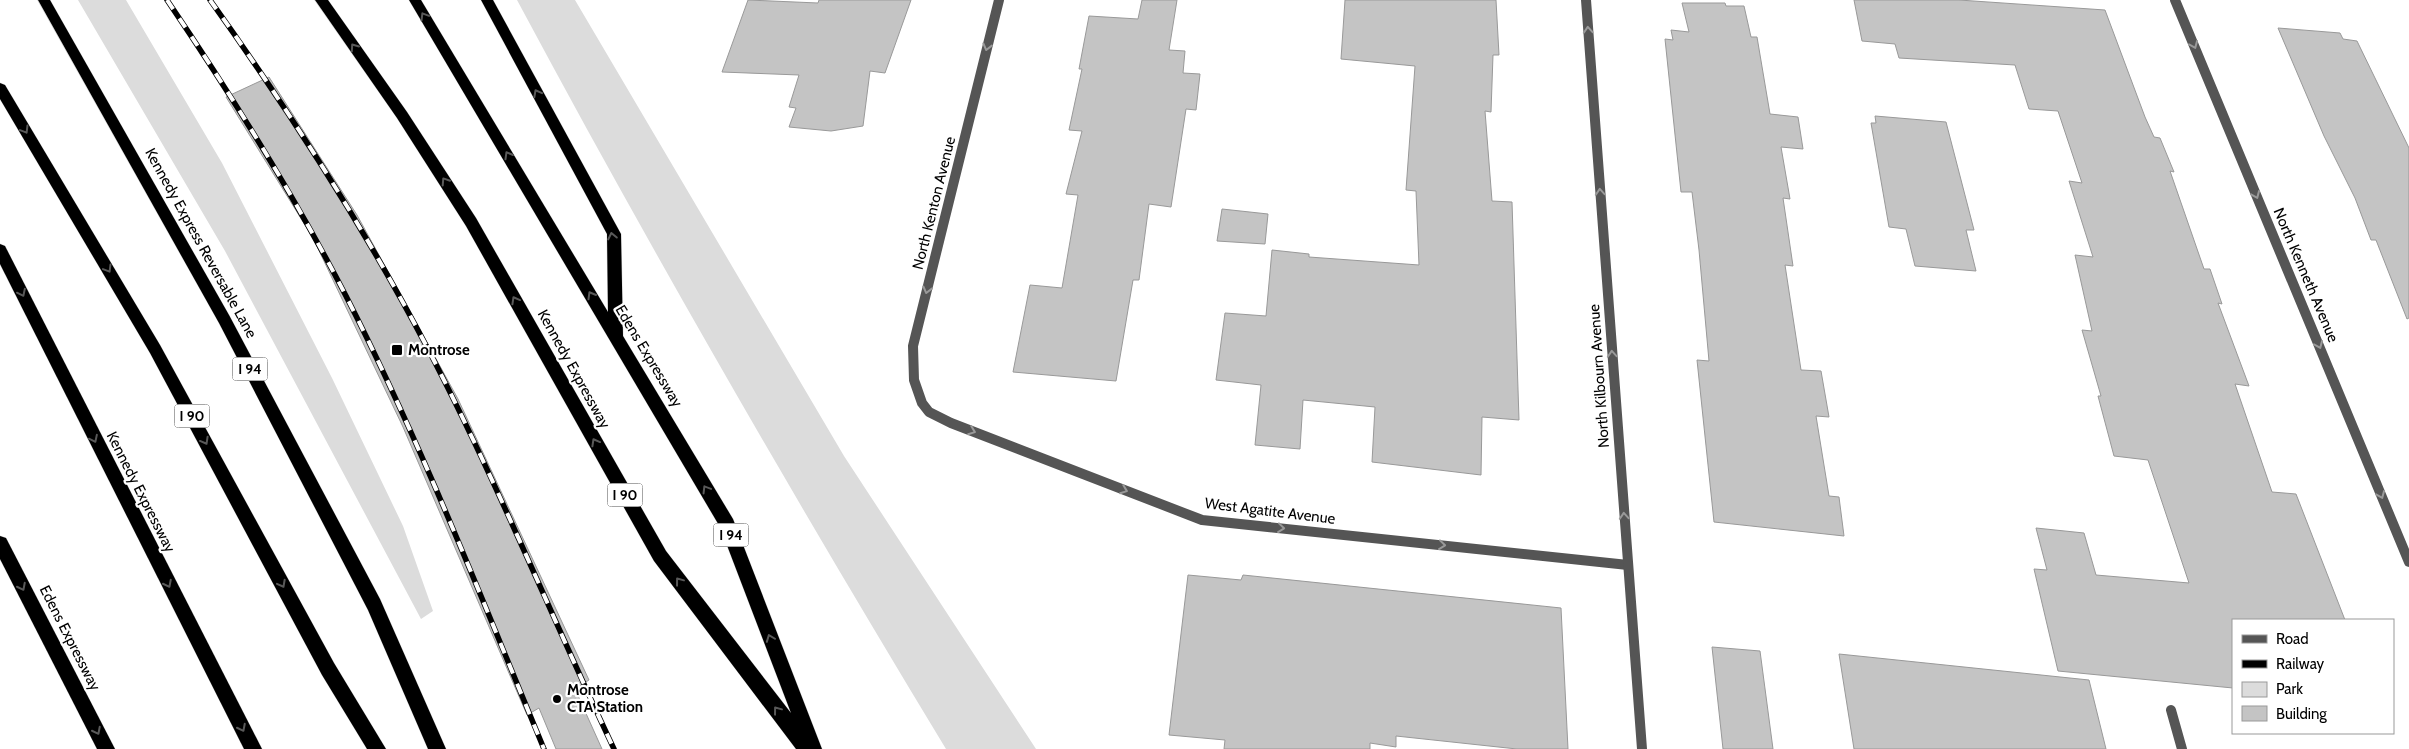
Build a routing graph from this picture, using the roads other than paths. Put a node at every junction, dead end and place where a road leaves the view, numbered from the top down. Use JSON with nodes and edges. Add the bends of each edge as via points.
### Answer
{"nodes":[{"id":1,"x":44,"y":0,"type":"edge"},
{"id":2,"x":321,"y":0,"type":"edge"},
{"id":3,"x":415,"y":0,"type":"edge"},
{"id":4,"x":487,"y":0,"type":"edge"},
{"id":5,"x":999,"y":0,"type":"edge"},
{"id":6,"x":1586,"y":0,"type":"edge"},
{"id":7,"x":2175,"y":0,"type":"edge"},
{"id":8,"x":0,"y":88,"type":"edge"},
{"id":9,"x":0,"y":250,"type":"edge"},
{"id":10,"x":616,"y":337,"type":"junction"},
{"id":11,"x":928,"y":411,"type":"joint"},
{"id":12,"x":0,"y":543,"type":"edge"},
{"id":13,"x":2409,"y":562,"type":"edge"},
{"id":14,"x":1628,"y":565,"type":"junction"},
{"id":15,"x":2170,"y":710,"type":"dead end"},
{"id":16,"x":106,"y":749,"type":"edge"},
{"id":17,"x":253,"y":749,"type":"edge"},
{"id":18,"x":376,"y":749,"type":"edge"},
{"id":19,"x":437,"y":749,"type":"edge"},
{"id":20,"x":807,"y":749,"type":"edge"},
{"id":21,"x":813,"y":749,"type":"edge"},
{"id":22,"x":1642,"y":749,"type":"edge"},
{"id":23,"x":2182,"y":749,"type":"edge"}],
"edges":[{"from":1,"to":19,"type":"highway","name":"Kennedy Express Reversable Lane","number":"I 94","via":[[224,319],[374,605]]},
{"from":20,"to":2,"type":"highway","name":"Kennedy Expressway","number":"I 90","one_way":true,"via":[[660,556],[471,222],[402,115]]},
{"from":10,"to":3,"type":"highway","name":"Edens Expressway","number":"I 94","one_way":true},
{"from":10,"to":4,"type":"highway","one_way":true,"via":[[614,234]]},
{"from":5,"to":11,"type":"street","name":"North Kenton Avenue","one_way":true,"via":[[913,346],[917,394]]},
{"from":14,"to":6,"type":"street","name":"North Kilbourn Avenue","one_way":true},
{"from":7,"to":13,"type":"street","name":"North Kenneth Avenue","one_way":true},
{"from":8,"to":18,"type":"highway","number":"I 90","one_way":true,"via":[[155,349],[328,669]]},
{"from":9,"to":17,"type":"highway","name":"Kennedy Expressway","one_way":true},
{"from":21,"to":10,"type":"highway","name":"Edens Expressway","number":"I 94","one_way":true,"via":[[727,524]]},
{"from":11,"to":14,"type":"street","name":"West Agatite Avenue","one_way":true,"via":[[951,423],[1202,520]]},
{"from":12,"to":16,"type":"highway","name":"Edens Expressway","one_way":true},
{"from":14,"to":22,"type":"street","name":"North Kilbourn Avenue"},
{"from":15,"to":23,"type":"street"}]}
